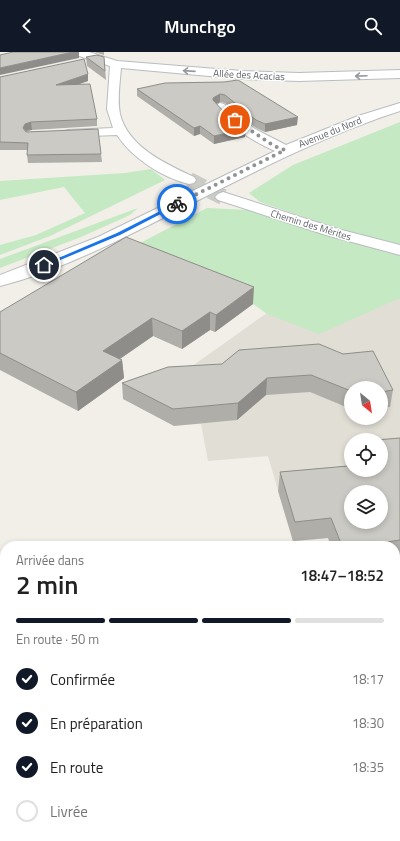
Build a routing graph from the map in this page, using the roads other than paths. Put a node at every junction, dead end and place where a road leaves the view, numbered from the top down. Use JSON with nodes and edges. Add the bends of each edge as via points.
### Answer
{"nodes":[{"id":1,"x":77,"y":57,"type":"edge"},
{"id":2,"x":119,"y":59,"type":"junction"},
{"id":3,"x":400,"y":74,"type":"edge"},
{"id":4,"x":220,"y":106,"type":"edge"},
{"id":5,"x":400,"y":107,"type":"edge"},
{"id":6,"x":122,"y":131,"type":"junction"},
{"id":7,"x":55,"y":134,"type":"edge"},
{"id":8,"x":285,"y":150,"type":"junction"},
{"id":9,"x":184,"y":178,"type":"tunnel mouth"},
{"id":10,"x":223,"y":197,"type":"tunnel mouth"},
{"id":11,"x":400,"y":250,"type":"edge"},
{"id":12,"x":0,"y":281,"type":"edge"},
{"id":13,"x":0,"y":291,"type":"edge"},
{"id":14,"x":0,"y":297,"type":"edge"}],
"edges":[{"from":1,"to":2,"type":"street","name":"Allée des Acacias"},
{"from":3,"to":2,"type":"street","name":"Allée des Acacias","one_way":true,"via":[[299,77],[249,75]]},
{"from":2,"to":6,"type":"street","via":[[114,114]]},
{"from":4,"to":8,"type":"street","via":[[235,120],[274,146]]},
{"from":5,"to":8,"type":"street","name":"Avenue du Nord","via":[[352,122]]},
{"from":6,"to":7,"type":"street"},
{"from":6,"to":9,"type":"street","via":[[134,146],[159,166]]},
{"from":8,"to":12,"type":"street","name":"Avenue du Nord","via":[[119,234]]},
{"from":10,"to":11,"type":"street","name":"Chemin des Mérites","via":[[332,232]]},
{"from":13,"to":14,"type":"street"}]}
